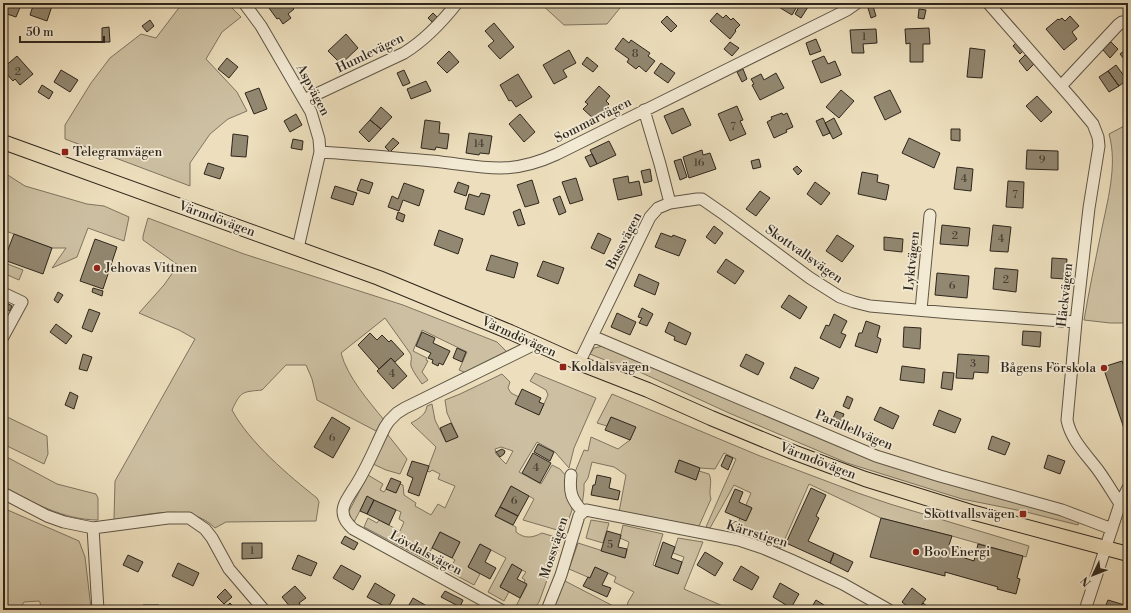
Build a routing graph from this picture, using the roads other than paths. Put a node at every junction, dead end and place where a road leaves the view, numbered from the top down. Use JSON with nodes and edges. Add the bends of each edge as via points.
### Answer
{"nodes":[{"id":1,"x":244,"y":3,"type":"edge"},
{"id":2,"x":457,"y":3,"type":"edge"},
{"id":3,"x":858,"y":3,"type":"edge"},
{"id":4,"x":988,"y":3,"type":"edge"},
{"id":5,"x":1128,"y":22,"type":"edge"},
{"id":6,"x":1061,"y":86,"type":"junction"},
{"id":7,"x":304,"y":100,"type":"junction"},
{"id":8,"x":644,"y":110,"type":"junction"},
{"id":9,"x":3,"y":142,"type":"edge"},
{"id":10,"x":320,"y":152,"type":"junction"},
{"id":11,"x":670,"y":203,"type":"junction"},
{"id":12,"x":930,"y":215,"type":"dead end"},
{"id":13,"x":298,"y":248,"type":"junction"},
{"id":14,"x":3,"y":293,"type":"edge"},
{"id":15,"x":921,"y":310,"type":"junction"},
{"id":16,"x":1076,"y":322,"type":"junction"},
{"id":17,"x":592,"y":336,"type":"junction"},
{"id":18,"x":3,"y":337,"type":"edge"},
{"id":19,"x":535,"y":344,"type":"junction"},
{"id":20,"x":579,"y":363,"type":"junction"},
{"id":21,"x":571,"y":475,"type":"dead end"},
{"id":22,"x":1128,"y":488,"type":"edge"},
{"id":23,"x":3,"y":493,"type":"edge"},
{"id":24,"x":1120,"y":504,"type":"junction"},
{"id":25,"x":583,"y":512,"type":"junction"},
{"id":26,"x":93,"y":528,"type":"junction"},
{"id":27,"x":1112,"y":529,"type":"junction"},
{"id":28,"x":1106,"y":548,"type":"junction"},
{"id":29,"x":1128,"y":554,"type":"edge"},
{"id":30,"x":98,"y":610,"type":"edge"},
{"id":31,"x":264,"y":610,"type":"edge"},
{"id":32,"x":501,"y":610,"type":"edge"},
{"id":33,"x":547,"y":610,"type":"edge"},
{"id":34,"x":889,"y":610,"type":"edge"},
{"id":35,"x":1085,"y":610,"type":"edge"}],
"edges":[{"from":1,"to":7,"type":"street","name":"Aspvägen","via":[[262,26]]},
{"from":2,"to":7,"type":"street","name":"Humlevägen","via":[[431,32],[404,53]]},
{"from":3,"to":8,"type":"street","name":"Sommarvägen"},
{"from":4,"to":6,"type":"street","name":"Häckvägen"},
{"from":5,"to":6,"type":"street","via":[[1118,25]]},
{"from":6,"to":16,"type":"street","name":"Häckvägen","via":[[1093,124],[1097,131],[1099,146]]},
{"from":7,"to":10,"type":"street","name":"Aspvägen","via":[[316,126]]},
{"from":8,"to":10,"type":"street","name":"Sommarvägen","via":[[543,160],[524,166],[480,168],[434,161]]},
{"from":8,"to":11,"type":"street"},
{"from":9,"to":13,"type":"main road","name":"Värmdövägen"},
{"from":10,"to":13,"type":"street","name":"Aspvägen"},
{"from":11,"to":15,"type":"street","name":"Skottvallsvägen","via":[[702,199],[840,297],[870,306]]},
{"from":11,"to":17,"type":"street","name":"Bussvägen","via":[[658,208],[650,217]]},
{"from":12,"to":15,"type":"street","name":"Lyktvägen"},
{"from":13,"to":19,"type":"main road","name":"Värmdövägen","via":[[379,278]]},
{"from":14,"to":18,"type":"street","via":[[22,302]]},
{"from":15,"to":16,"type":"street","name":"Skottvallsvägen"},
{"from":16,"to":24,"type":"street","name":"Häckvägen","via":[[1068,428]]},
{"from":17,"to":20,"type":"street","name":"Bussvägen"},
{"from":17,"to":27,"type":"street","name":"Parallellvägen","via":[[876,456],[1062,510]]},
{"from":19,"to":20,"type":"main road","name":"Värmdövägen"},
{"from":19,"to":32,"type":"street","name":"Lövdalsvägen","via":[[396,413],[385,428],[361,479],[345,503],[343,516],[353,529]]},
{"from":20,"to":28,"type":"main road","name":"Värmdövägen","via":[[793,452],[865,479],[971,512]]},
{"from":21,"to":25,"type":"street","name":"Mossvägen","via":[[572,497]]},
{"from":22,"to":24,"type":"street"},
{"from":23,"to":26,"type":"street","via":[[47,516]]},
{"from":24,"to":27,"type":"street"},
{"from":25,"to":33,"type":"street","name":"Mossvägen","via":[[579,516],[562,575]]},
{"from":25,"to":34,"type":"street","name":"Kärrstigen","via":[[586,510],[739,540],[764,548],[843,584]]},
{"from":26,"to":30,"type":"street"},
{"from":26,"to":31,"type":"street","via":[[168,518],[189,518],[205,529],[229,569]]},
{"from":27,"to":28,"type":"street"},
{"from":28,"to":29,"type":"main road","name":"Värmdövägen"},
{"from":28,"to":35,"type":"street"}]}
